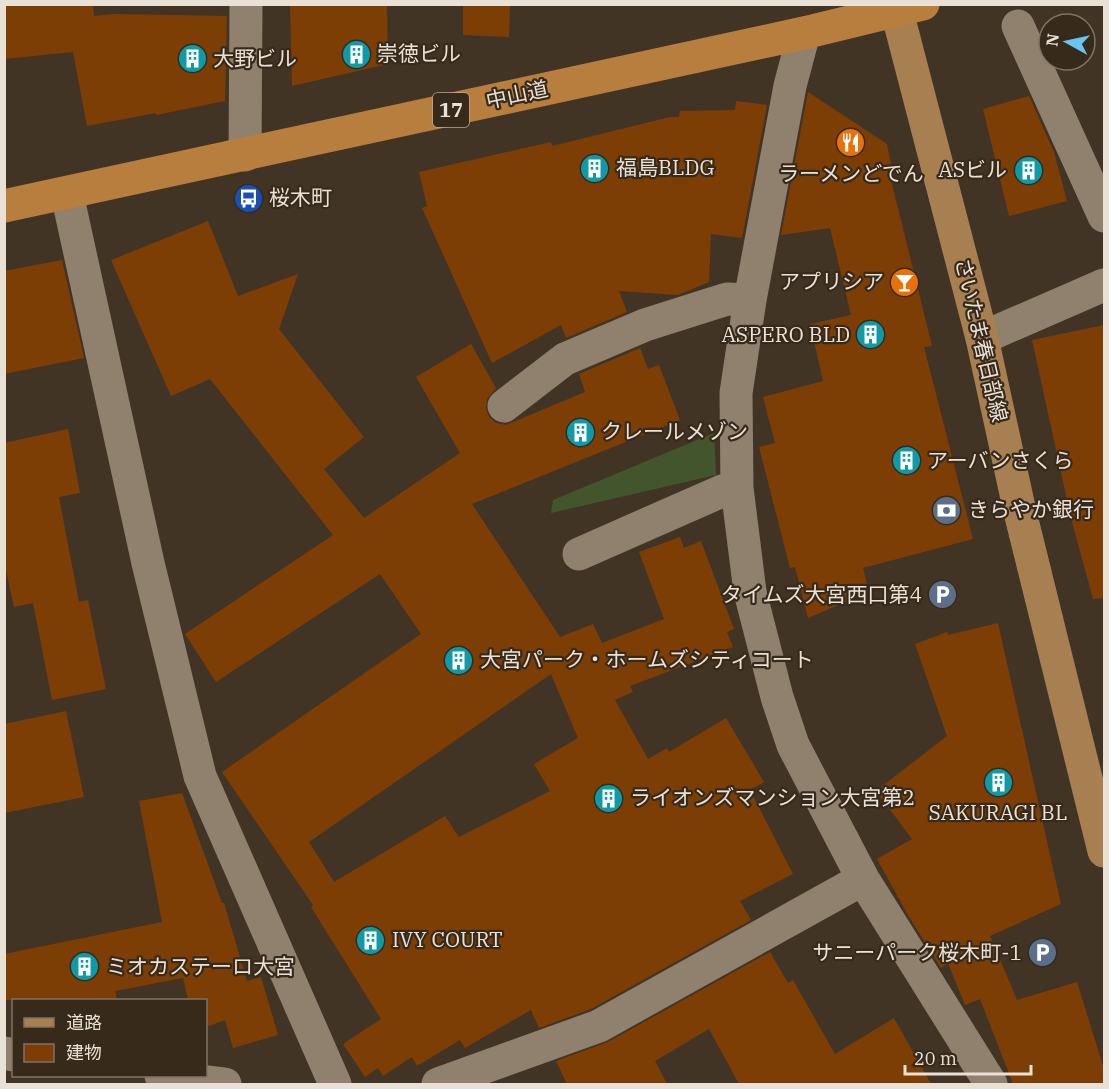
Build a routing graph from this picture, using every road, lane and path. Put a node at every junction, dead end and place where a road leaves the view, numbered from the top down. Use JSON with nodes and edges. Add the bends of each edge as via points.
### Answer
{"nodes":[{"id":1,"x":246,"y":4,"type":"edge"},
{"id":2,"x":903,"y":6,"type":"edge"},
{"id":3,"x":1018,"y":26,"type":"dead end"},
{"id":4,"x":804,"y":33,"type":"junction"},
{"id":5,"x":245,"y":155,"type":"junction"},
{"id":6,"x":67,"y":194,"type":"junction"},
{"id":7,"x":4,"y":206,"type":"edge"},
{"id":8,"x":1104,"y":216,"type":"edge"},
{"id":9,"x":1104,"y":285,"type":"edge"},
{"id":10,"x":750,"y":300,"type":"junction"},
{"id":11,"x":982,"y":338,"type":"junction"},
{"id":12,"x":504,"y":406,"type":"dead end"},
{"id":13,"x":737,"y":488,"type":"junction"},
{"id":14,"x":579,"y":554,"type":"dead end"},
{"id":15,"x":1104,"y":851,"type":"edge"},
{"id":16,"x":863,"y":879,"type":"junction"},
{"id":17,"x":169,"y":1077,"type":"edge"},
{"id":18,"x":987,"y":1083,"type":"edge"},
{"id":19,"x":225,"y":1084,"type":"edge"},
{"id":20,"x":335,"y":1084,"type":"edge"},
{"id":21,"x":438,"y":1084,"type":"edge"}],
"edges":[{"from":1,"to":5,"type":"street"},
{"from":2,"to":4,"type":"highway","name":"中山道","number":"17"},
{"from":2,"to":11,"type":"main road","name":"さいたま春日部線"},
{"from":3,"to":8,"type":"street"},
{"from":4,"to":5,"type":"highway","name":"中山道","number":"17"},
{"from":4,"to":10,"type":"street","via":[[790,86]]},
{"from":5,"to":6,"type":"highway","name":"中山道","number":"17"},
{"from":6,"to":7,"type":"highway","name":"中山道","number":"17"},
{"from":6,"to":20,"type":"street","via":[[148,563],[200,776]]},
{"from":9,"to":11,"type":"street"},
{"from":10,"to":12,"type":"street","via":[[727,300],[645,325],[565,359]]},
{"from":10,"to":13,"type":"street","via":[[736,393]]},
{"from":11,"to":15,"type":"main road","name":"さいたま春日部線","via":[[1020,512]]},
{"from":13,"to":14,"type":"street","via":[[722,491]]},
{"from":13,"to":16,"type":"street","via":[[750,592],[777,697],[794,745]]},
{"from":16,"to":18,"type":"street"},
{"from":16,"to":21,"type":"street","via":[[599,1026]]},
{"from":17,"to":19,"type":"street"}]}
